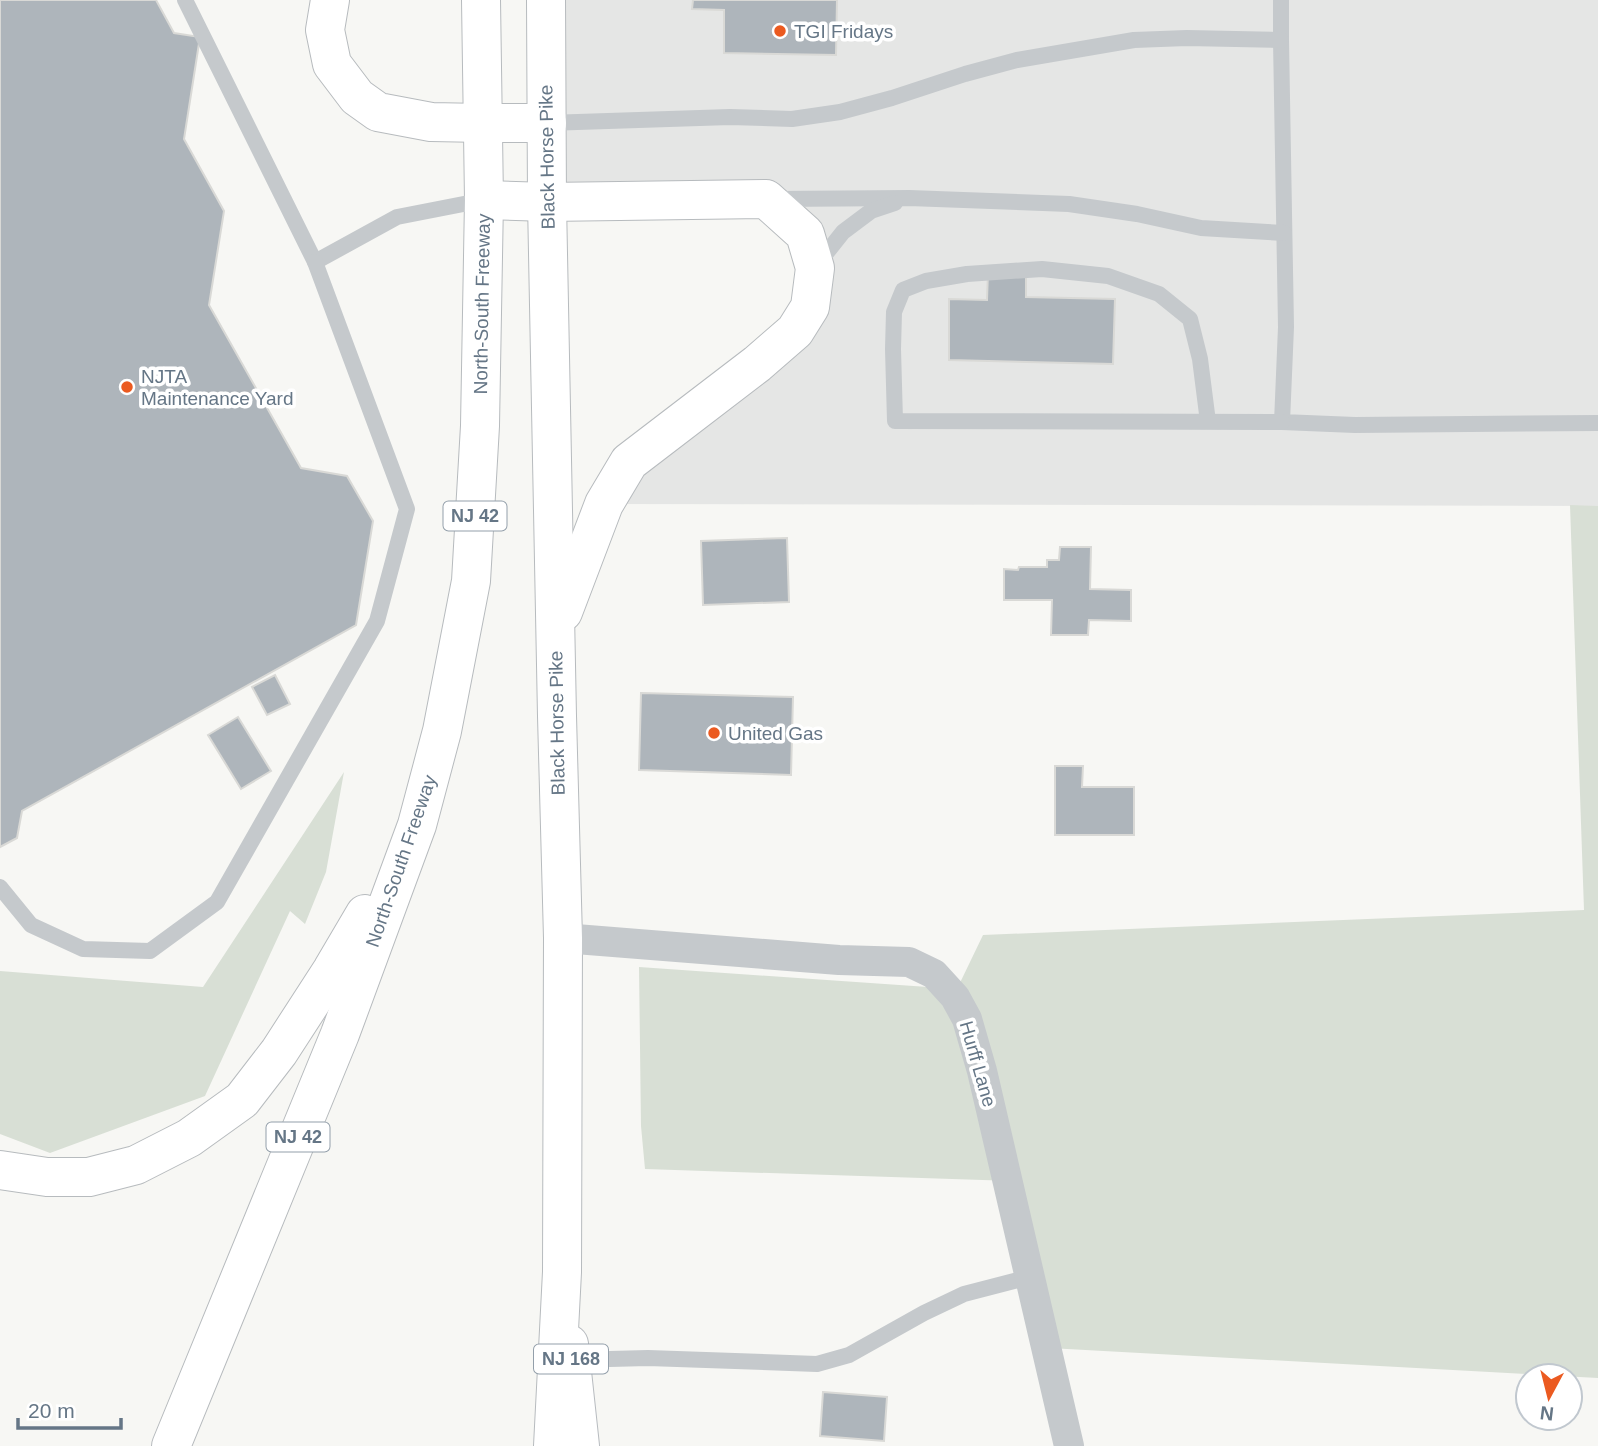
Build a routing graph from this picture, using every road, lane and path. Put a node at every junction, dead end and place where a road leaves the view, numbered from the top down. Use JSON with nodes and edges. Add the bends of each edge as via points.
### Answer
{"nodes":[{"id":1,"x":185,"y":0,"type":"edge"},
{"id":2,"x":330,"y":0,"type":"edge"},
{"id":3,"x":481,"y":0,"type":"edge"},
{"id":4,"x":546,"y":0,"type":"edge"},
{"id":5,"x":1281,"y":0,"type":"edge"},
{"id":6,"x":1281,"y":40,"type":"junction"},
{"id":7,"x":483,"y":123,"type":"junction"},
{"id":8,"x":547,"y":123,"type":"junction"},
{"id":9,"x":909,"y":198,"type":"junction"},
{"id":10,"x":766,"y":199,"type":"junction"},
{"id":11,"x":484,"y":200,"type":"junction"},
{"id":12,"x":547,"y":202,"type":"junction"},
{"id":13,"x":1284,"y":233,"type":"junction"},
{"id":14,"x":315,"y":262,"type":"junction"},
{"id":15,"x":815,"y":268,"type":"junction"},
{"id":16,"x":1208,"y":422,"type":"junction"},
{"id":17,"x":1282,"y":422,"type":"junction"},
{"id":18,"x":1598,"y":423,"type":"edge"},
{"id":19,"x":556,"y":630,"type":"junction"},
{"id":20,"x":417,"y":825,"type":"junction"},
{"id":21,"x":0,"y":887,"type":"edge"},
{"id":22,"x":563,"y":939,"type":"junction"},
{"id":23,"x":0,"y":1170,"type":"edge"},
{"id":24,"x":562,"y":1272,"type":"junction"},
{"id":25,"x":1030,"y":1277,"type":"junction"},
{"id":26,"x":571,"y":1360,"type":"junction"},
{"id":27,"x":171,"y":1446,"type":"edge"},
{"id":28,"x":553,"y":1446,"type":"edge"},
{"id":29,"x":580,"y":1446,"type":"edge"},
{"id":30,"x":1069,"y":1446,"type":"edge"}],
"edges":[{"from":1,"to":14,"type":"lane"},
{"from":2,"to":7,"type":"main road","via":[[326,30],[332,64],[357,97],[378,112],[431,122]]},
{"from":3,"to":7,"type":"main road","number":"NJ 42"},
{"from":4,"to":8,"type":"main road","name":"Black Horse Pike"},
{"from":5,"to":6,"type":"lane"},
{"from":6,"to":8,"type":"lane","via":[[1134,40],[1017,60],[892,99],[792,119]]},
{"from":6,"to":13,"type":"lane"},
{"from":7,"to":8,"type":"main road"},
{"from":7,"to":11,"type":"main road","number":"NJ 42"},
{"from":8,"to":12,"type":"main road","name":"Black Horse Pike"},
{"from":9,"to":10,"type":"lane"},
{"from":9,"to":13,"type":"lane","via":[[1069,204],[1200,228]]},
{"from":9,"to":15,"type":"lane","via":[[871,211],[843,232]]},
{"from":10,"to":12,"type":"main road"},
{"from":10,"to":15,"type":"main road","via":[[805,234]]},
{"from":11,"to":12,"type":"main road"},
{"from":11,"to":14,"type":"lane","via":[[397,217]]},
{"from":11,"to":20,"type":"main road","name":"North-South Freeway","number":"NJ 42","via":[[480,426],[471,581],[442,731]]},
{"from":12,"to":19,"type":"main road","name":"Black Horse Pike"},
{"from":13,"to":17,"type":"lane"},
{"from":14,"to":21,"type":"lane","via":[[407,509],[377,621],[217,902],[150,951],[83,949],[31,925]]},
{"from":15,"to":19,"type":"main road","via":[[810,307],[795,331],[629,462],[604,504]]},
{"from":16,"to":16,"type":"lane","via":[[1190,320],[1159,294],[1108,276],[1042,269],[967,274],[903,290],[894,312],[895,421]]},
{"from":16,"to":17,"type":"lane"},
{"from":17,"to":18,"type":"lane"},
{"from":19,"to":22,"type":"main road","name":"Black Horse Pike"},
{"from":20,"to":23,"type":"main road","via":[[332,970],[242,1100],[188,1138],[136,1165],[89,1177]]},
{"from":20,"to":27,"type":"main road","name":"North-South Freeway","number":"NJ 42","via":[[340,1034]]},
{"from":22,"to":24,"type":"main road","name":"Black Horse Pike"},
{"from":22,"to":25,"type":"street","name":"Hurff Lane","via":[[909,962],[934,974],[967,1019]]},
{"from":24,"to":26,"type":"main road","name":"Black Horse Pike","number":"NJ 168"},
{"from":24,"to":28,"type":"main road"},
{"from":25,"to":26,"type":"lane","via":[[964,1294],[849,1355],[817,1364]]},
{"from":25,"to":30,"type":"street","name":"Hurff Lane"},
{"from":26,"to":29,"type":"main road","name":"Black Horse Pike","number":"NJ 168"}]}
